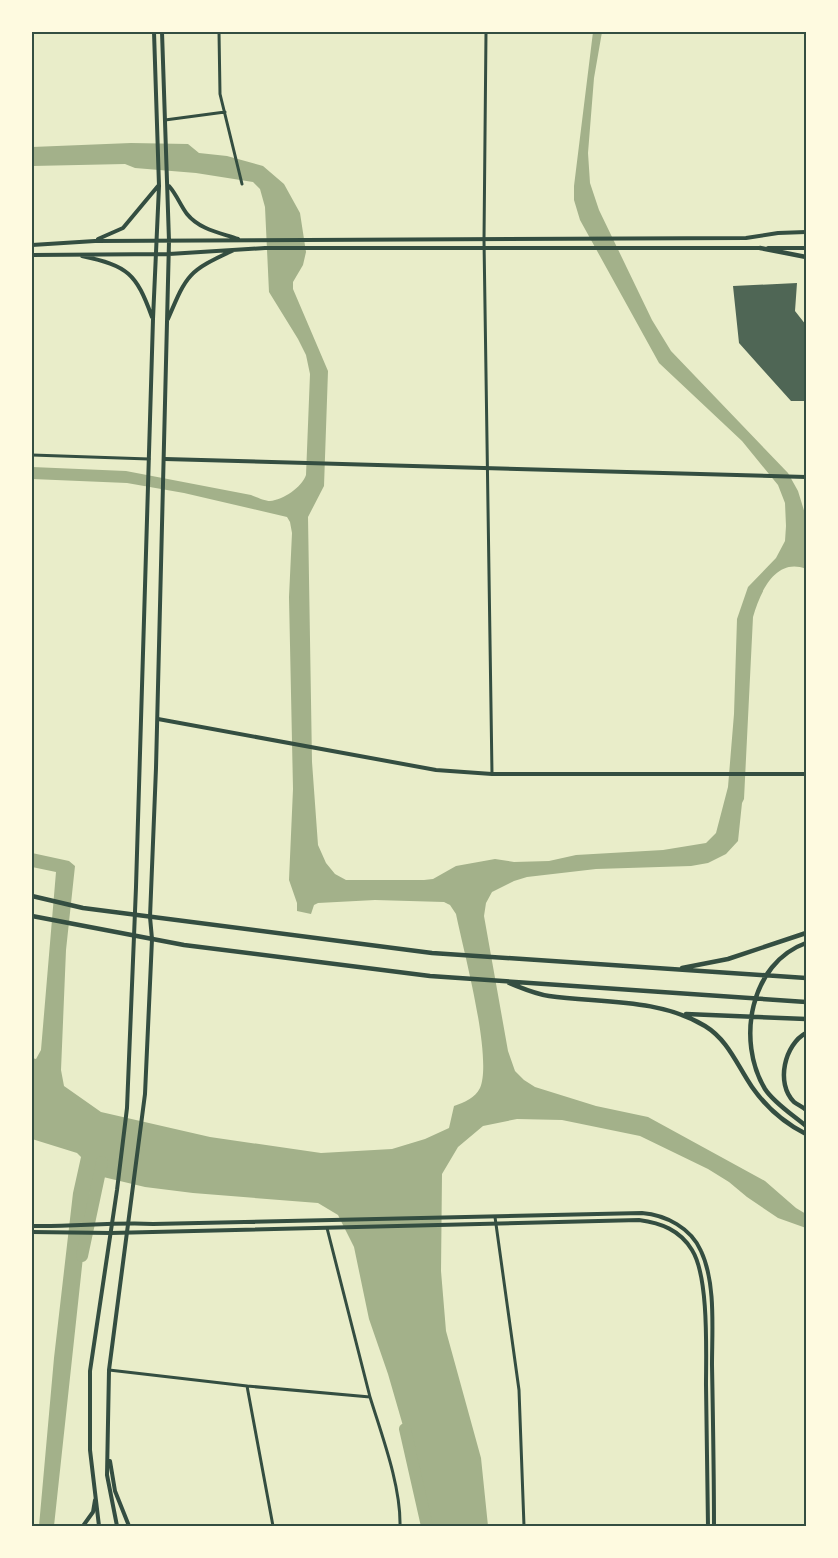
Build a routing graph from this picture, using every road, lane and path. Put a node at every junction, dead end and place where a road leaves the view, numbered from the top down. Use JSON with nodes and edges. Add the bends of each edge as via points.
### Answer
{"nodes":[{"id":1,"x":154,"y":32,"type":"edge"},
{"id":2,"x":162,"y":32,"type":"edge"},
{"id":3,"x":219,"y":32,"type":"edge"},
{"id":4,"x":486,"y":32,"type":"edge"},
{"id":5,"x":225,"y":112,"type":"junction"},
{"id":6,"x":165,"y":120,"type":"junction"},
{"id":7,"x":168,"y":183,"type":"junction"},
{"id":8,"x":243,"y":184,"type":"dead end"},
{"id":9,"x":159,"y":186,"type":"junction"},
{"id":10,"x":807,"y":232,"type":"edge"},
{"id":11,"x":242,"y":240,"type":"junction"},
{"id":12,"x":483,"y":240,"type":"junction"},
{"id":13,"x":94,"y":241,"type":"junction"},
{"id":14,"x":157,"y":241,"type":"junction"},
{"id":15,"x":169,"y":241,"type":"junction"},
{"id":16,"x":32,"y":245,"type":"edge"},
{"id":17,"x":484,"y":248,"type":"junction"},
{"id":18,"x":760,"y":248,"type":"junction"},
{"id":19,"x":807,"y":248,"type":"edge"},
{"id":20,"x":237,"y":249,"type":"junction"},
{"id":21,"x":157,"y":254,"type":"junction"},
{"id":22,"x":169,"y":254,"type":"junction"},
{"id":23,"x":32,"y":255,"type":"edge"},
{"id":24,"x":73,"y":255,"type":"junction"},
{"id":25,"x":807,"y":257,"type":"edge"},
{"id":26,"x":153,"y":319,"type":"junction"},
{"id":27,"x":167,"y":323,"type":"junction"},
{"id":28,"x":32,"y":455,"type":"edge"},
{"id":29,"x":149,"y":459,"type":"junction"},
{"id":30,"x":165,"y":459,"type":"junction"},
{"id":31,"x":488,"y":469,"type":"junction"},
{"id":32,"x":807,"y":477,"type":"edge"},
{"id":33,"x":158,"y":719,"type":"junction"},
{"id":34,"x":492,"y":774,"type":"junction"},
{"id":35,"x":807,"y":774,"type":"edge"},
{"id":36,"x":34,"y":896,"type":"edge"},
{"id":37,"x":134,"y":915,"type":"junction"},
{"id":38,"x":32,"y":916,"type":"edge"},
{"id":39,"x":150,"y":917,"type":"junction"},
{"id":40,"x":807,"y":931,"type":"edge"},
{"id":41,"x":133,"y":936,"type":"junction"},
{"id":42,"x":152,"y":939,"type":"junction"},
{"id":43,"x":807,"y":943,"type":"edge"},
{"id":44,"x":673,"y":969,"type":"junction"},
{"id":45,"x":807,"y":978,"type":"edge"},
{"id":46,"x":501,"y":981,"type":"junction"},
{"id":47,"x":807,"y":1002,"type":"edge"},
{"id":48,"x":677,"y":1013,"type":"junction"},
{"id":49,"x":807,"y":1019,"type":"edge"},
{"id":50,"x":807,"y":1033,"type":"edge"},
{"id":51,"x":807,"y":1110,"type":"edge"},
{"id":52,"x":807,"y":1126,"type":"edge"},
{"id":53,"x":807,"y":1134,"type":"edge"},
{"id":54,"x":495,"y":1217,"type":"junction"},
{"id":55,"x":112,"y":1223,"type":"junction"},
{"id":56,"x":129,"y":1223,"type":"junction"},
{"id":57,"x":332,"y":1224,"type":"junction"},
{"id":58,"x":496,"y":1224,"type":"junction"},
{"id":59,"x":32,"y":1226,"type":"edge"},
{"id":60,"x":327,"y":1227,"type":"junction"},
{"id":61,"x":32,"y":1232,"type":"edge"},
{"id":62,"x":111,"y":1233,"type":"junction"},
{"id":63,"x":127,"y":1233,"type":"junction"},
{"id":64,"x":109,"y":1370,"type":"junction"},
{"id":65,"x":247,"y":1386,"type":"junction"},
{"id":66,"x":370,"y":1397,"type":"junction"},
{"id":67,"x":108,"y":1452,"type":"junction"},
{"id":68,"x":96,"y":1497,"type":"junction"},
{"id":69,"x":83,"y":1527,"type":"edge"},
{"id":70,"x":99,"y":1527,"type":"edge"},
{"id":71,"x":117,"y":1527,"type":"edge"},
{"id":72,"x":129,"y":1527,"type":"edge"},
{"id":73,"x":273,"y":1527,"type":"edge"},
{"id":74,"x":400,"y":1527,"type":"edge"},
{"id":75,"x":524,"y":1527,"type":"edge"},
{"id":76,"x":708,"y":1527,"type":"edge"},
{"id":77,"x":714,"y":1527,"type":"edge"}],
"edges":[{"from":1,"to":9,"type":"main road"},
{"from":2,"to":6,"type":"main road"},
{"from":3,"to":5,"type":"street","via":[[220,94]]},
{"from":4,"to":12,"type":"street"},
{"from":5,"to":6,"type":"street"},
{"from":5,"to":8,"type":"street"},
{"from":6,"to":7,"type":"main road"},
{"from":7,"to":11,"type":"main road","via":[[189,217],[198,224]]},
{"from":7,"to":15,"type":"main road"},
{"from":9,"to":13,"type":"main road","via":[[123,228]]},
{"from":9,"to":14,"type":"main road"},
{"from":10,"to":12,"type":"main road","via":[[746,238]]},
{"from":11,"to":12,"type":"main road"},
{"from":11,"to":15,"type":"main road"},
{"from":12,"to":17,"type":"street"},
{"from":13,"to":14,"type":"main road"},
{"from":13,"to":16,"type":"main road"},
{"from":14,"to":15,"type":"main road"},
{"from":14,"to":21,"type":"main road"},
{"from":15,"to":22,"type":"main road"},
{"from":17,"to":18,"type":"main road"},
{"from":17,"to":20,"type":"main road"},
{"from":17,"to":31,"type":"street"},
{"from":18,"to":19,"type":"main road"},
{"from":18,"to":25,"type":"main road"},
{"from":20,"to":22,"type":"main road"},
{"from":20,"to":27,"type":"main road","via":[[192,272]]},
{"from":21,"to":22,"type":"main road"},
{"from":21,"to":24,"type":"main road"},
{"from":21,"to":26,"type":"main road"},
{"from":22,"to":27,"type":"main road"},
{"from":23,"to":24,"type":"main road"},
{"from":24,"to":26,"type":"main road","via":[[126,270],[141,289]]},
{"from":26,"to":29,"type":"main road"},
{"from":27,"to":30,"type":"main road"},
{"from":28,"to":29,"type":"street"},
{"from":29,"to":37,"type":"main road"},
{"from":30,"to":31,"type":"main road"},
{"from":30,"to":33,"type":"main road"},
{"from":31,"to":32,"type":"main road"},
{"from":31,"to":34,"type":"street"},
{"from":33,"to":34,"type":"main road","via":[[436,770]]},
{"from":33,"to":39,"type":"main road"},
{"from":34,"to":35,"type":"main road"},
{"from":36,"to":37,"type":"main road"},
{"from":37,"to":39,"type":"main road"},
{"from":37,"to":41,"type":"main road"},
{"from":38,"to":41,"type":"main road"},
{"from":39,"to":42,"type":"main road"},
{"from":39,"to":44,"type":"main road","via":[[465,955]]},
{"from":40,"to":44,"type":"main road","via":[[728,959]]},
{"from":41,"to":42,"type":"main road"},
{"from":41,"to":55,"type":"main road","via":[[126,1113]]},
{"from":42,"to":46,"type":"main road","via":[[325,964]]},
{"from":42,"to":56,"type":"main road","via":[[145,1094]]},
{"from":43,"to":52,"type":"main road","via":[[780,959],[759,986],[750,1025],[750,1048],[766,1090]]},
{"from":44,"to":45,"type":"main road"},
{"from":46,"to":47,"type":"main road"},
{"from":46,"to":48,"type":"main road","via":[[546,995]]},
{"from":48,"to":49,"type":"main road"},
{"from":48,"to":53,"type":"main road","via":[[707,1027],[723,1040],[772,1112]]},
{"from":50,"to":51,"type":"main road","via":[[798,1037],[784,1068],[785,1085],[794,1101]]},
{"from":54,"to":57,"type":"main road"},
{"from":54,"to":58,"type":"street"},
{"from":54,"to":77,"type":"main road","via":[[655,1214],[678,1224],[700,1249],[708,1272],[710,1299]]},
{"from":55,"to":56,"type":"main road"},
{"from":55,"to":59,"type":"main road"},
{"from":55,"to":62,"type":"main road"},
{"from":56,"to":57,"type":"main road"},
{"from":56,"to":63,"type":"main road"},
{"from":57,"to":58,"type":"main road"},
{"from":57,"to":60,"type":"main road"},
{"from":58,"to":75,"type":"street","via":[[519,1390]]},
{"from":58,"to":76,"type":"main road","via":[[639,1220],[667,1227],[689,1244],[703,1290]]},
{"from":60,"to":63,"type":"main road"},
{"from":60,"to":66,"type":"street"},
{"from":61,"to":62,"type":"main road"},
{"from":62,"to":63,"type":"main road"},
{"from":62,"to":68,"type":"main road","via":[[90,1371],[90,1450]]},
{"from":63,"to":64,"type":"main road"},
{"from":64,"to":65,"type":"street"},
{"from":64,"to":67,"type":"main road"},
{"from":65,"to":66,"type":"street"},
{"from":65,"to":73,"type":"street"},
{"from":66,"to":74,"type":"street","via":[[390,1464]]},
{"from":67,"to":71,"type":"main road","via":[[107,1475]]},
{"from":67,"to":72,"type":"main road","via":[[115,1491]]},
{"from":68,"to":69,"type":"main road","via":[[93,1512]]},
{"from":68,"to":70,"type":"main road"}]}
